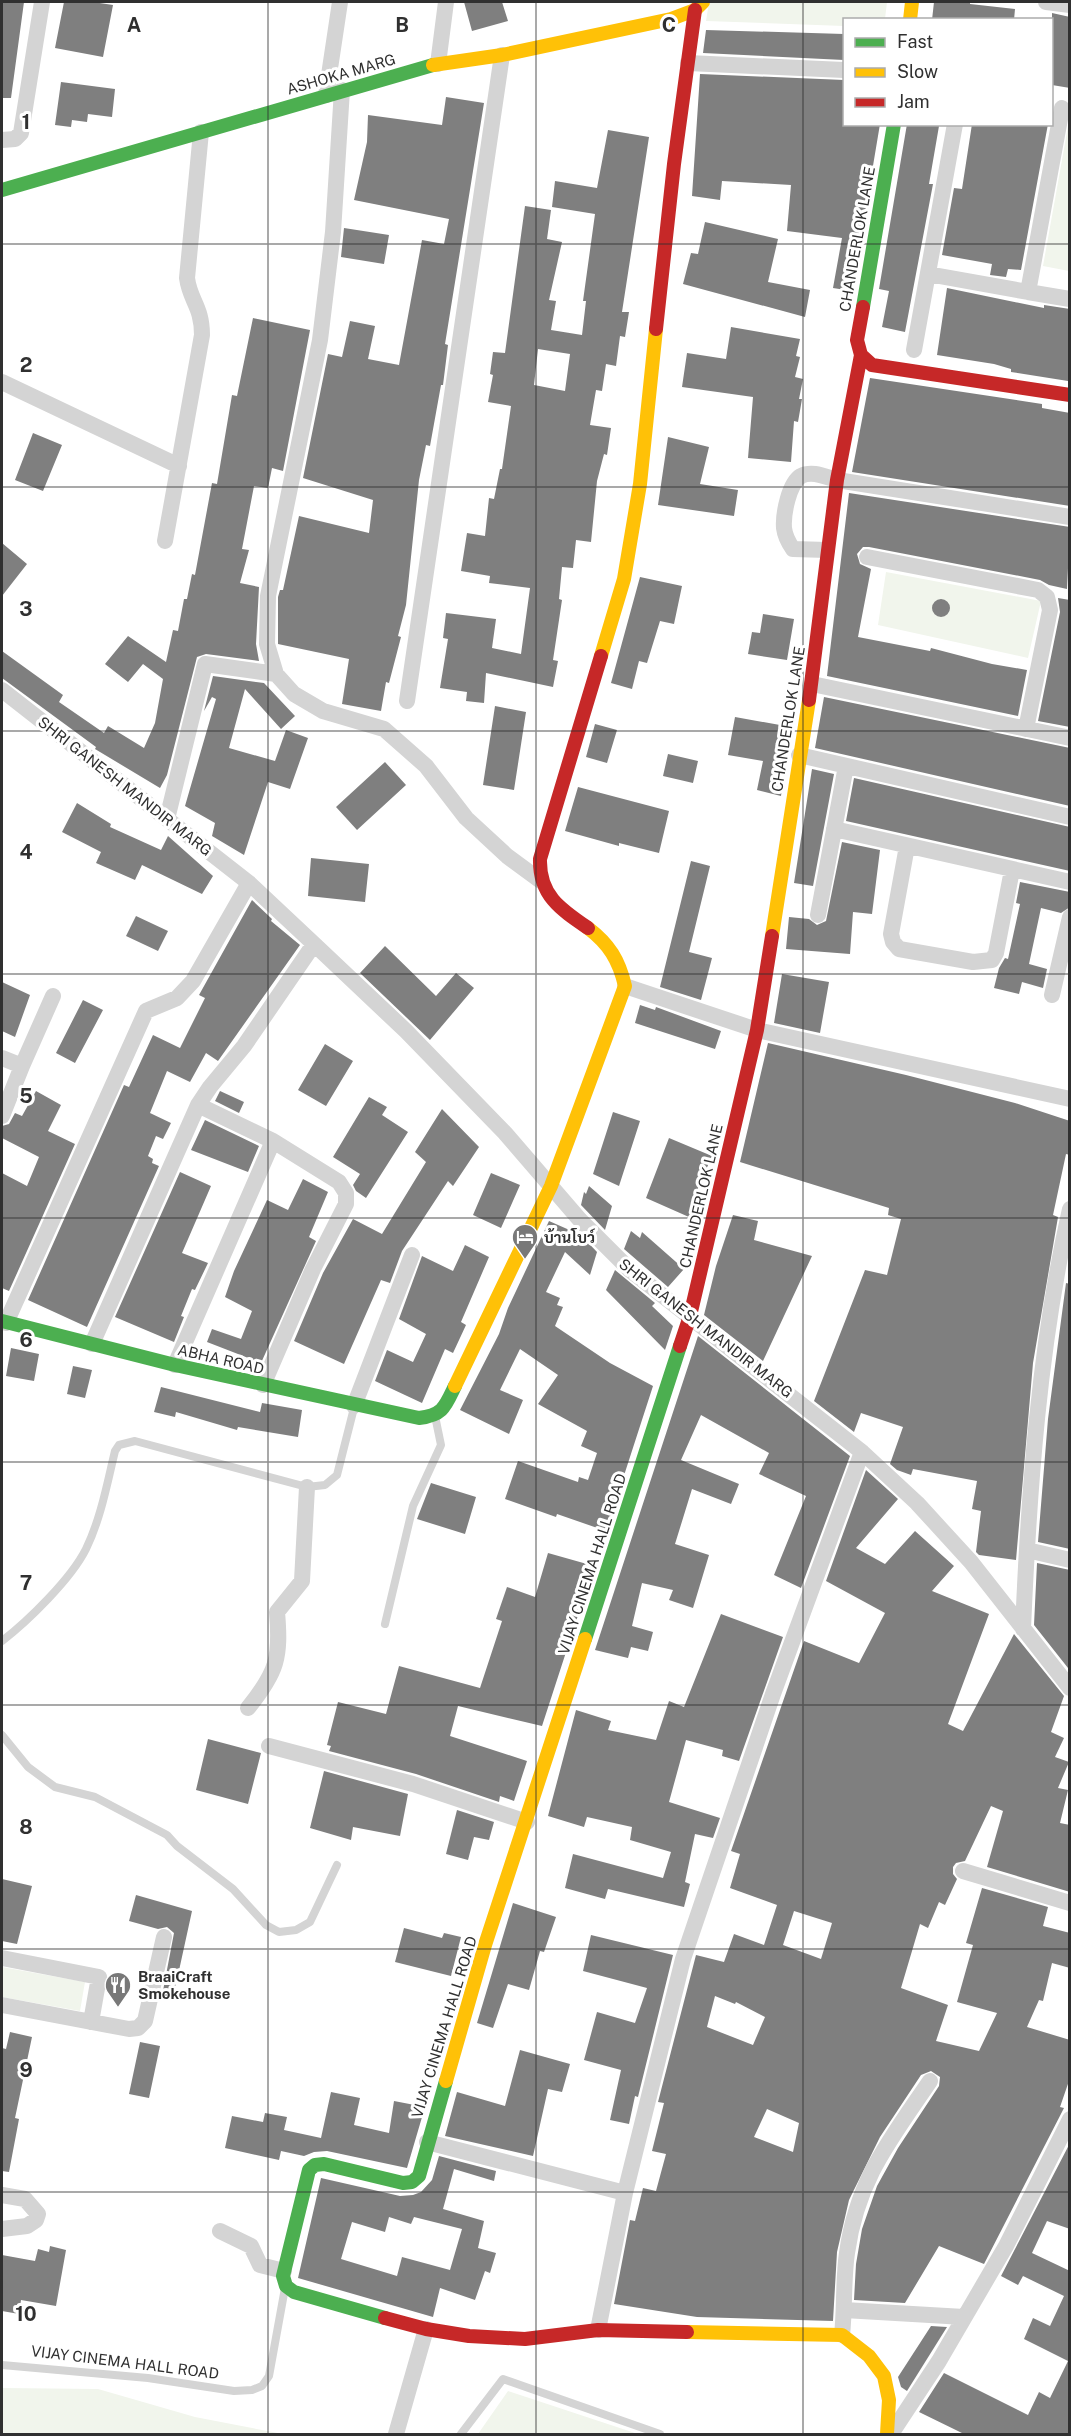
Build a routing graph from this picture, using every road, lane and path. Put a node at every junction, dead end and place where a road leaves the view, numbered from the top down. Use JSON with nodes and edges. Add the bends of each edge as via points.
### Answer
{"nodes":[{"id":1,"x":42,"y":2,"type":"edge"},
{"id":2,"x":340,"y":2,"type":"edge"},
{"id":3,"x":446,"y":2,"type":"edge"},
{"id":4,"x":912,"y":2,"type":"edge"},
{"id":5,"x":918,"y":2,"type":"edge"},
{"id":6,"x":1046,"y":2,"type":"edge"},
{"id":7,"x":1066,"y":4,"type":"edge"},
{"id":8,"x":699,"y":6,"type":"edge"},
{"id":9,"x":910,"y":18,"type":"edge"},
{"id":10,"x":915,"y":18,"type":"edge"},
{"id":11,"x":502,"y":55,"type":"junction"},
{"id":12,"x":688,"y":63,"type":"junction"},
{"id":13,"x":438,"y":64,"type":"junction"},
{"id":14,"x":843,"y":70,"type":"edge"},
{"id":15,"x":334,"y":93,"type":"junction"},
{"id":16,"x":1061,"y":108,"type":"edge"},
{"id":17,"x":894,"y":126,"type":"edge"},
{"id":18,"x":955,"y":126,"type":"edge"},
{"id":19,"x":201,"y":132,"type":"junction"},
{"id":20,"x":2,"y":140,"type":"edge"},
{"id":21,"x":2,"y":190,"type":"edge"},
{"id":22,"x":928,"y":274,"type":"junction"},
{"id":23,"x":1028,"y":292,"type":"junction"},
{"id":24,"x":1070,"y":299,"type":"edge"},
{"id":25,"x":914,"y":350,"type":"dead end"},
{"id":26,"x":861,"y":355,"type":"junction"},
{"id":27,"x":2,"y":382,"type":"edge"},
{"id":28,"x":1070,"y":395,"type":"edge"},
{"id":29,"x":178,"y":466,"type":"junction"},
{"id":30,"x":837,"y":480,"type":"junction"},
{"id":31,"x":1070,"y":517,"type":"edge"},
{"id":32,"x":165,"y":541,"type":"dead end"},
{"id":33,"x":827,"y":550,"type":"junction"},
{"id":34,"x":867,"y":557,"type":"dead end"},
{"id":35,"x":276,"y":674,"type":"junction"},
{"id":36,"x":812,"y":684,"type":"junction"},
{"id":37,"x":2,"y":690,"type":"edge"},
{"id":38,"x":407,"y":701,"type":"dead end"},
{"id":39,"x":1026,"y":729,"type":"junction"},
{"id":40,"x":1070,"y":738,"type":"edge"},
{"id":41,"x":799,"y":755,"type":"junction"},
{"id":42,"x":846,"y":766,"type":"junction"},
{"id":43,"x":1070,"y":817,"type":"edge"},
{"id":44,"x":167,"y":819,"type":"junction"},
{"id":45,"x":834,"y":829,"type":"junction"},
{"id":46,"x":907,"y":846,"type":"junction"},
{"id":47,"x":1012,"y":870,"type":"junction"},
{"id":48,"x":541,"y":881,"type":"junction"},
{"id":49,"x":1070,"y":882,"type":"edge"},
{"id":50,"x":249,"y":883,"type":"junction"},
{"id":51,"x":818,"y":915,"type":"dead end"},
{"id":52,"x":1070,"y":917,"type":"edge"},
{"id":53,"x":314,"y":944,"type":"junction"},
{"id":54,"x":625,"y":986,"type":"junction"},
{"id":55,"x":1052,"y":995,"type":"dead end"},
{"id":56,"x":53,"y":996,"type":"dead end"},
{"id":57,"x":757,"y":1030,"type":"junction"},
{"id":58,"x":2,"y":1058,"type":"edge"},
{"id":59,"x":22,"y":1066,"type":"junction"},
{"id":60,"x":1070,"y":1099,"type":"edge"},
{"id":61,"x":198,"y":1105,"type":"junction"},
{"id":62,"x":2,"y":1116,"type":"edge"},
{"id":63,"x":273,"y":1141,"type":"junction"},
{"id":64,"x":551,"y":1186,"type":"junction"},
{"id":65,"x":1070,"y":1209,"type":"edge"},
{"id":66,"x":412,"y":1255,"type":"dead end"},
{"id":67,"x":1064,"y":1257,"type":"edge"},
{"id":68,"x":690,"y":1316,"type":"junction"},
{"id":69,"x":4,"y":1322,"type":"edge"},
{"id":70,"x":92,"y":1344,"type":"junction"},
{"id":71,"x":176,"y":1365,"type":"junction"},
{"id":72,"x":263,"y":1385,"type":"junction"},
{"id":73,"x":354,"y":1406,"type":"junction"},
{"id":74,"x":435,"y":1416,"type":"junction"},
{"id":75,"x":862,"y":1452,"type":"junction"},
{"id":76,"x":307,"y":1487,"type":"junction"},
{"id":77,"x":1027,"y":1550,"type":"junction"},
{"id":78,"x":1070,"y":1560,"type":"edge"},
{"id":79,"x":385,"y":1624,"type":"dead end"},
{"id":80,"x":1023,"y":1629,"type":"junction"},
{"id":81,"x":2,"y":1641,"type":"edge"},
{"id":82,"x":1070,"y":1688,"type":"edge"},
{"id":83,"x":248,"y":1708,"type":"dead end"},
{"id":84,"x":2,"y":1735,"type":"edge"},
{"id":85,"x":269,"y":1746,"type":"dead end"},
{"id":86,"x":527,"y":1822,"type":"junction"},
{"id":87,"x":337,"y":1865,"type":"dead end"},
{"id":88,"x":963,"y":1870,"type":"dead end"},
{"id":89,"x":1070,"y":1903,"type":"edge"},
{"id":90,"x":164,"y":1937,"type":"dead end"},
{"id":91,"x":2,"y":1958,"type":"edge"},
{"id":92,"x":2,"y":2004,"type":"edge"},
{"id":93,"x":91,"y":2022,"type":"junction"},
{"id":94,"x":930,"y":2081,"type":"dead end"},
{"id":95,"x":1070,"y":2119,"type":"edge"},
{"id":96,"x":427,"y":2142,"type":"junction"},
{"id":97,"x":625,"y":2193,"type":"junction"},
{"id":98,"x":2,"y":2195,"type":"edge"},
{"id":99,"x":2,"y":2229,"type":"edge"},
{"id":100,"x":220,"y":2231,"type":"dead end"},
{"id":101,"x":285,"y":2278,"type":"junction"},
{"id":102,"x":844,"y":2310,"type":"junction"},
{"id":103,"x":964,"y":2317,"type":"junction"},
{"id":104,"x":426,"y":2329,"type":"junction"},
{"id":105,"x":598,"y":2330,"type":"junction"},
{"id":106,"x":842,"y":2336,"type":"junction"},
{"id":107,"x":2,"y":2365,"type":"edge"},
{"id":108,"x":396,"y":2434,"type":"edge"},
{"id":109,"x":461,"y":2434,"type":"edge"},
{"id":110,"x":660,"y":2434,"type":"edge"},
{"id":111,"x":889,"y":2434,"type":"edge"}],
"edges":[{"from":1,"to":20,"type":"street","via":[[21,133],[15,139]]},
{"from":2,"to":15,"type":"street"},
{"from":3,"to":13,"type":"street"},
{"from":4,"to":9,"type":"street"},
{"from":5,"to":10,"type":"street"},
{"from":6,"to":7,"type":"street"},
{"from":8,"to":11,"type":"street","name":"ASHOKA MARG","via":[[671,19]]},
{"from":8,"to":12,"type":"street"},
{"from":11,"to":13,"type":"street","name":"ASHOKA MARG"},
{"from":11,"to":38,"type":"street"},
{"from":12,"to":14,"type":"street"},
{"from":12,"to":48,"type":"street","via":[[640,484],[624,579],[540,859]]},
{"from":13,"to":15,"type":"street","name":"ASHOKA MARG"},
{"from":15,"to":19,"type":"street","name":"ASHOKA MARG"},
{"from":15,"to":35,"type":"street","via":[[333,232],[320,340],[268,596],[267,644]]},
{"from":16,"to":23,"type":"street"},
{"from":17,"to":26,"type":"street","name":"CHANDERLOK LANE","via":[[857,340]]},
{"from":18,"to":22,"type":"street"},
{"from":19,"to":21,"type":"street","name":"ASHOKA MARG"},
{"from":19,"to":29,"type":"street","via":[[187,278],[188,288],[200,308],[202,335]]},
{"from":22,"to":23,"type":"street"},
{"from":22,"to":25,"type":"street"},
{"from":23,"to":24,"type":"street"},
{"from":26,"to":28,"type":"street","via":[[872,365]]},
{"from":26,"to":30,"type":"street","name":"CHANDERLOK LANE"},
{"from":27,"to":29,"type":"street"},
{"from":29,"to":32,"type":"street"},
{"from":30,"to":31,"type":"street"},
{"from":30,"to":33,"type":"street","name":"CHANDERLOK LANE"},
{"from":30,"to":33,"type":"street","via":[[812,473],[801,476],[792,486],[784,525],[793,549]]},
{"from":33,"to":36,"type":"street","name":"CHANDERLOK LANE"},
{"from":34,"to":39,"type":"street","via":[[1038,590],[1047,597],[1050,610]]},
{"from":35,"to":44,"type":"street","via":[[205,664]]},
{"from":35,"to":48,"type":"street","via":[[294,694],[322,711],[384,729],[426,766],[466,818]]},
{"from":36,"to":39,"type":"street"},
{"from":36,"to":41,"type":"street","name":"CHANDERLOK LANE"},
{"from":37,"to":44,"type":"street","name":"SHRI GANESH MANDIR MARG"},
{"from":39,"to":40,"type":"street"},
{"from":41,"to":42,"type":"street"},
{"from":41,"to":57,"type":"street","name":"CHANDERLOK LANE"},
{"from":42,"to":43,"type":"street"},
{"from":42,"to":45,"type":"street"},
{"from":44,"to":50,"type":"street","name":"SHRI GANESH MANDIR MARG"},
{"from":45,"to":46,"type":"street"},
{"from":45,"to":51,"type":"street"},
{"from":46,"to":47,"type":"street"},
{"from":46,"to":47,"type":"street","via":[[891,934],[899,949],[973,962],[992,960]]},
{"from":47,"to":49,"type":"street"},
{"from":48,"to":54,"type":"street","via":[[552,898],[610,946],[622,965]]},
{"from":50,"to":53,"type":"street","name":"SHRI GANESH MANDIR MARG"},
{"from":50,"to":69,"type":"street","via":[[193,981],[177,998],[146,1011]]},
{"from":52,"to":55,"type":"street"},
{"from":53,"to":61,"type":"street"},
{"from":53,"to":64,"type":"street","name":"SHRI GANESH MANDIR MARG","via":[[406,1031]]},
{"from":54,"to":57,"type":"street"},
{"from":54,"to":64,"type":"street"},
{"from":56,"to":59,"type":"street"},
{"from":57,"to":60,"type":"street"},
{"from":57,"to":68,"type":"street","name":"CHANDERLOK LANE"},
{"from":58,"to":59,"type":"street"},
{"from":59,"to":62,"type":"street"},
{"from":61,"to":63,"type":"street"},
{"from":61,"to":70,"type":"street"},
{"from":63,"to":71,"type":"street"},
{"from":63,"to":72,"type":"street","via":[[339,1182],[346,1193],[345,1204]]},
{"from":64,"to":68,"type":"street","name":"SHRI GANESH MANDIR MARG","via":[[630,1270]]},
{"from":64,"to":74,"type":"street","via":[[445,1407]]},
{"from":65,"to":67,"type":"street"},
{"from":66,"to":73,"type":"street"},
{"from":67,"to":77,"type":"street","via":[[1032,1465]]},
{"from":68,"to":75,"type":"street","name":"SHRI GANESH MANDIR MARG"},
{"from":68,"to":86,"type":"street","name":"VIJAY CINEMA HALL ROAD"},
{"from":69,"to":70,"type":"street","name":"ABHA ROAD"},
{"from":70,"to":71,"type":"street","name":"ABHA ROAD"},
{"from":71,"to":72,"type":"street","name":"ABHA ROAD"},
{"from":72,"to":73,"type":"street","name":"ABHA ROAD"},
{"from":73,"to":74,"type":"street","name":"ABHA ROAD","via":[[419,1418]]},
{"from":73,"to":76,"type":"lane","via":[[337,1475],[325,1485]]},
{"from":74,"to":79,"type":"lane","via":[[441,1445],[413,1506]]},
{"from":75,"to":80,"type":"street","name":"SHRI GANESH MANDIR MARG","via":[[917,1503],[971,1562]]},
{"from":75,"to":97,"type":"street","via":[[773,1694],[683,1959]]},
{"from":76,"to":81,"type":"lane","via":[[135,1441],[119,1444],[85,1551],[62,1581]]},
{"from":76,"to":83,"type":"street","via":[[302,1581],[277,1612],[280,1647],[269,1681]]},
{"from":77,"to":78,"type":"street"},
{"from":77,"to":80,"type":"street"},
{"from":80,"to":82,"type":"street","name":"SHRI GANESH MANDIR MARG"},
{"from":84,"to":87,"type":"lane","via":[[28,1767],[55,1787],[95,1797],[161,1831],[233,1889],[266,1925],[279,1932],[296,1930],[310,1922]]},
{"from":85,"to":86,"type":"street","via":[[413,1784]]},
{"from":86,"to":96,"type":"street","name":"VIJAY CINEMA HALL ROAD","via":[[485,1945]]},
{"from":88,"to":89,"type":"street"},
{"from":90,"to":93,"type":"street","via":[[144,2021],[138,2028],[129,2030]]},
{"from":91,"to":93,"type":"street","via":[[99,1977]]},
{"from":92,"to":93,"type":"street"},
{"from":94,"to":102,"type":"street","via":[[874,2163],[857,2204],[846,2254]]},
{"from":95,"to":103,"type":"street","via":[[1006,2246]]},
{"from":96,"to":97,"type":"street"},
{"from":96,"to":101,"type":"street","name":"VIJAY CINEMA HALL ROAD","via":[[419,2176],[412,2182],[324,2164],[309,2170]]},
{"from":97,"to":105,"type":"street"},
{"from":98,"to":99,"type":"street","via":[[25,2199],[38,2214],[27,2226]]},
{"from":100,"to":101,"type":"street","via":[[251,2246],[260,2265]]},
{"from":101,"to":104,"type":"street","via":[[294,2292]]},
{"from":101,"to":107,"type":"lane","name":"VIJAY CINEMA HALL ROAD","via":[[269,2376],[262,2386],[252,2390]]},
{"from":102,"to":103,"type":"street"},
{"from":102,"to":106,"type":"street"},
{"from":103,"to":111,"type":"street"},
{"from":104,"to":105,"type":"street","via":[[525,2339]]},
{"from":104,"to":108,"type":"street"},
{"from":105,"to":106,"type":"street"},
{"from":106,"to":111,"type":"street","via":[[871,2356],[884,2373],[890,2396]]},
{"from":109,"to":110,"type":"lane","via":[[502,2379]]}]}
